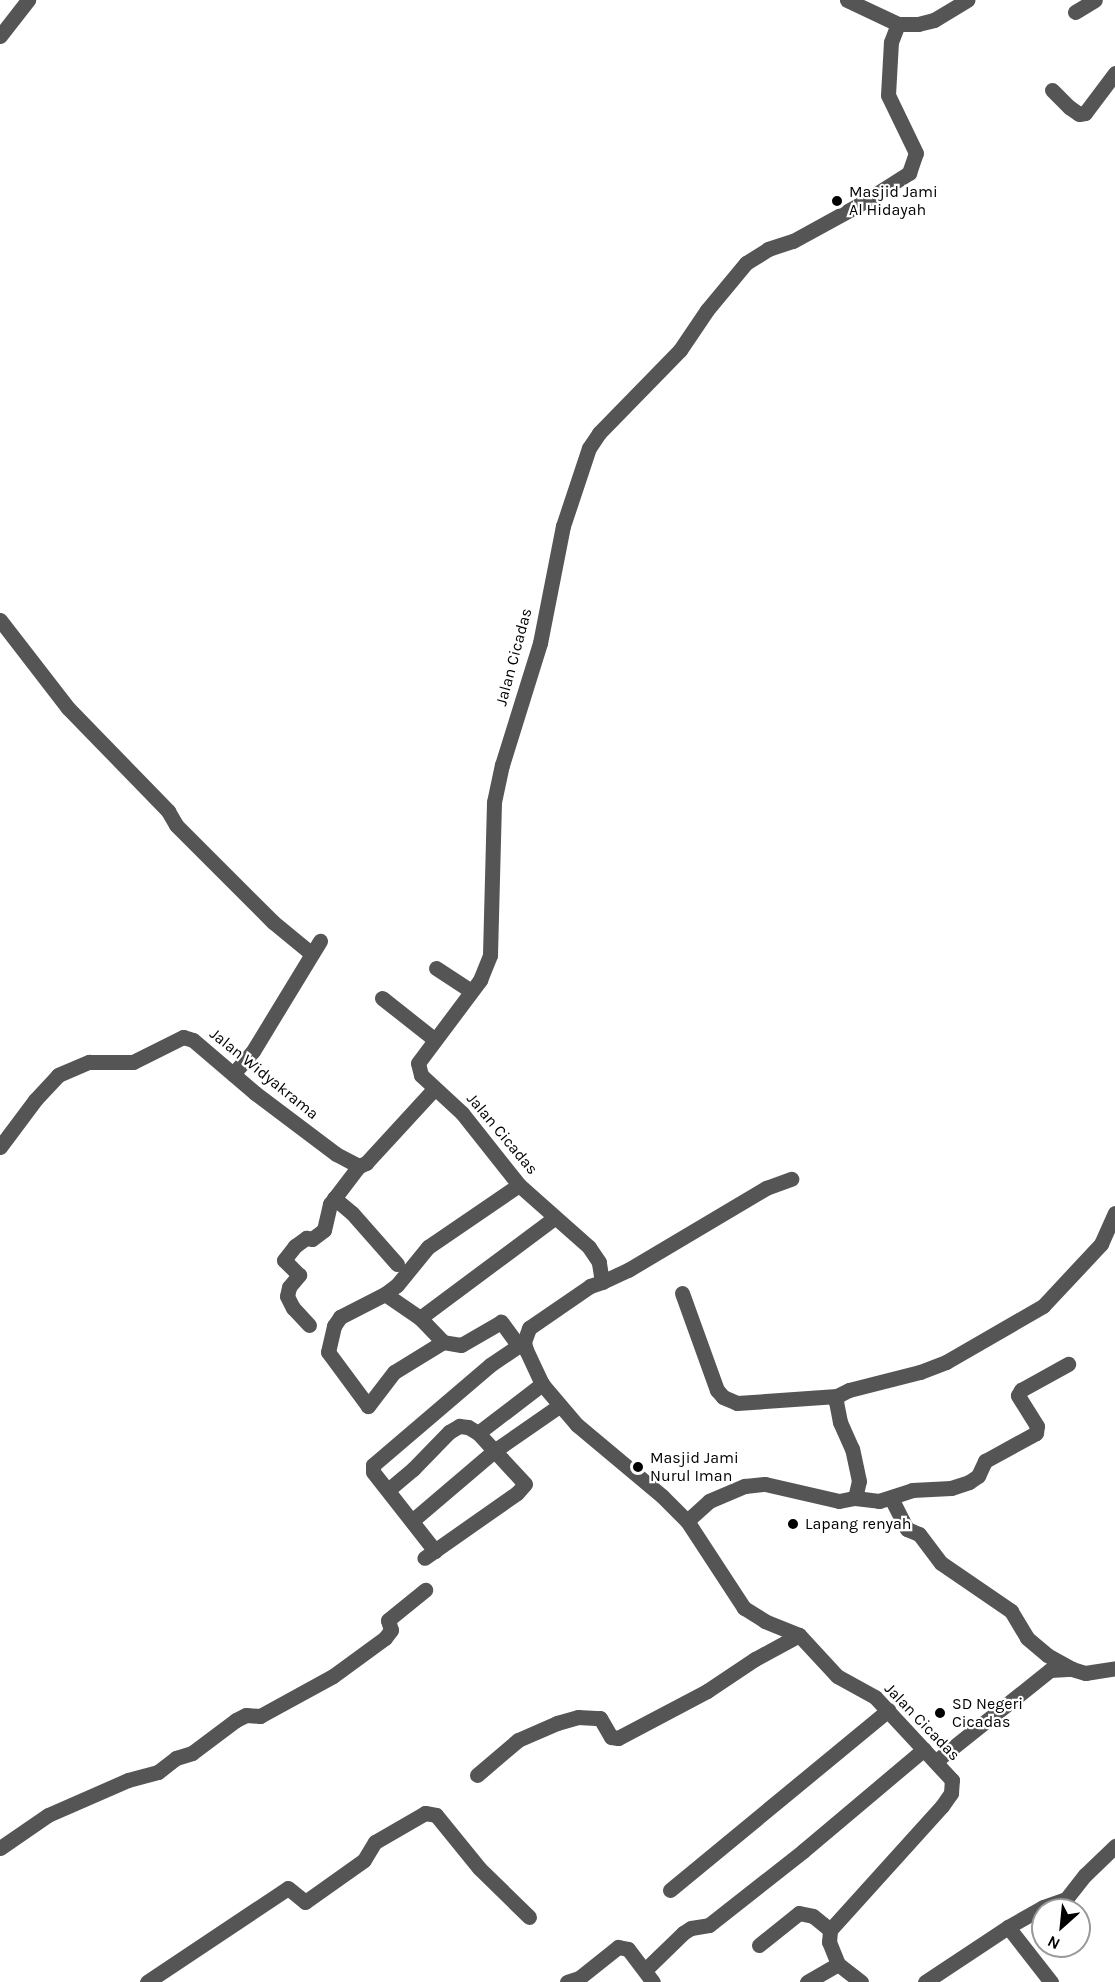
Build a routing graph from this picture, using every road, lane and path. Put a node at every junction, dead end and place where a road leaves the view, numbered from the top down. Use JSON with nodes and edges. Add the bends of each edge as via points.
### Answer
{"nodes":[{"id":1,"x":28,"y":0,"type":"edge"},
{"id":2,"x":847,"y":0,"type":"edge"},
{"id":3,"x":967,"y":0,"type":"edge"},
{"id":4,"x":1095,"y":0,"type":"edge"},
{"id":5,"x":1075,"y":12,"type":"dead end"},
{"id":6,"x":898,"y":24,"type":"junction"},
{"id":7,"x":0,"y":36,"type":"edge"},
{"id":8,"x":1115,"y":73,"type":"edge"},
{"id":9,"x":1052,"y":90,"type":"dead end"},
{"id":10,"x":0,"y":620,"type":"edge"},
{"id":11,"x":436,"y":968,"type":"dead end"},
{"id":12,"x":471,"y":991,"type":"junction"},
{"id":13,"x":382,"y":998,"type":"dead end"},
{"id":14,"x":434,"y":1039,"type":"junction"},
{"id":15,"x":232,"y":1074,"type":"junction"},
{"id":16,"x":434,"y":1089,"type":"junction"},
{"id":17,"x":0,"y":1147,"type":"edge"},
{"id":18,"x":359,"y":1166,"type":"junction"},
{"id":19,"x":791,"y":1179,"type":"dead end"},
{"id":20,"x":519,"y":1185,"type":"junction"},
{"id":21,"x":334,"y":1198,"type":"junction"},
{"id":22,"x":1115,"y":1213,"type":"edge"},
{"id":23,"x":554,"y":1218,"type":"junction"},
{"id":24,"x":397,"y":1264,"type":"dead end"},
{"id":25,"x":602,"y":1282,"type":"junction"},
{"id":26,"x":682,"y":1293,"type":"dead end"},
{"id":27,"x":385,"y":1294,"type":"junction"},
{"id":28,"x":420,"y":1318,"type":"junction"},
{"id":29,"x":309,"y":1325,"type":"dead end"},
{"id":30,"x":443,"y":1342,"type":"junction"},
{"id":31,"x":521,"y":1343,"type":"junction"},
{"id":32,"x":1068,"y":1364,"type":"dead end"},
{"id":33,"x":542,"y":1384,"type":"junction"},
{"id":34,"x":837,"y":1396,"type":"junction"},
{"id":35,"x":559,"y":1406,"type":"junction"},
{"id":36,"x":478,"y":1433,"type":"junction"},
{"id":37,"x":494,"y":1450,"type":"junction"},
{"id":38,"x":387,"y":1490,"type":"junction"},
{"id":39,"x":855,"y":1498,"type":"junction"},
{"id":40,"x":891,"y":1498,"type":"junction"},
{"id":41,"x":412,"y":1520,"type":"junction"},
{"id":42,"x":687,"y":1521,"type":"junction"},
{"id":43,"x":425,"y":1590,"type":"dead end"},
{"id":44,"x":799,"y":1635,"type":"junction"},
{"id":45,"x":1115,"y":1668,"type":"edge"},
{"id":46,"x":1072,"y":1669,"type":"junction"},
{"id":47,"x":888,"y":1710,"type":"junction"},
{"id":48,"x":924,"y":1749,"type":"junction"},
{"id":49,"x":936,"y":1761,"type":"junction"},
{"id":50,"x":477,"y":1775,"type":"dead end"},
{"id":51,"x":1115,"y":1846,"type":"edge"},
{"id":52,"x":0,"y":1848,"type":"edge"},
{"id":53,"x":670,"y":1890,"type":"dead end"},
{"id":54,"x":528,"y":1917,"type":"dead end"},
{"id":55,"x":1008,"y":1927,"type":"junction"},
{"id":56,"x":830,"y":1930,"type":"junction"},
{"id":57,"x":759,"y":1945,"type":"dead end"},
{"id":58,"x":838,"y":1964,"type":"junction"},
{"id":59,"x":649,"y":1976,"type":"edge"},
{"id":60,"x":147,"y":1982,"type":"edge"},
{"id":61,"x":567,"y":1982,"type":"edge"},
{"id":62,"x":807,"y":1982,"type":"edge"},
{"id":63,"x":861,"y":1982,"type":"edge"},
{"id":64,"x":925,"y":1982,"type":"edge"},
{"id":65,"x":1051,"y":1982,"type":"edge"}],
"edges":[{"from":1,"to":7,"type":"street"},
{"from":2,"to":6,"type":"street"},
{"from":3,"to":6,"type":"street","via":[[934,20]]},
{"from":4,"to":5,"type":"street"},
{"from":6,"to":12,"type":"street","name":"Jalan Cicadas","via":[[891,42],[888,95],[916,153],[909,173],[847,212],[746,263],[680,350],[589,448],[563,526],[540,643],[502,765],[494,802],[490,955],[487,968]]},
{"from":8,"to":9,"type":"street","via":[[1085,113],[1074,110]]},
{"from":10,"to":15,"type":"street","via":[[69,708],[171,815],[176,825],[273,922],[316,948],[253,1051]]},
{"from":11,"to":12,"type":"street"},
{"from":12,"to":14,"type":"street","name":"Jalan Cicadas"},
{"from":13,"to":14,"type":"street"},
{"from":14,"to":16,"type":"street","name":"Jalan Cicadas","via":[[418,1063],[421,1075]]},
{"from":15,"to":17,"type":"street","name":"Jalan Widyakrama","via":[[193,1040],[183,1037],[133,1062],[89,1062],[73,1067],[58,1075],[35,1100]]},
{"from":15,"to":18,"type":"street","name":"Jalan Widyakrama","via":[[336,1154]]},
{"from":16,"to":18,"type":"street"},
{"from":16,"to":20,"type":"street","name":"Jalan Cicadas","via":[[462,1113]]},
{"from":18,"to":21,"type":"street"},
{"from":19,"to":25,"type":"street","via":[[766,1188]]},
{"from":20,"to":23,"type":"street","name":"Jalan Cicadas"},
{"from":20,"to":27,"type":"street","via":[[428,1246]]},
{"from":21,"to":24,"type":"street"},
{"from":21,"to":29,"type":"street","via":[[324,1230],[295,1246],[284,1260],[299,1275],[287,1296]]},
{"from":22,"to":34,"type":"street","via":[[1101,1244],[1042,1306],[946,1362]]},
{"from":23,"to":25,"type":"street","name":"Jalan Cicadas","via":[[589,1246],[599,1262]]},
{"from":23,"to":28,"type":"street"},
{"from":25,"to":31,"type":"street","via":[[541,1318],[529,1328]]},
{"from":26,"to":34,"type":"street","via":[[717,1390],[723,1397],[737,1403]]},
{"from":27,"to":28,"type":"street"},
{"from":27,"to":30,"type":"street","via":[[340,1317],[329,1344],[329,1357],[353,1383],[366,1405],[371,1405],[394,1372]]},
{"from":28,"to":30,"type":"street"},
{"from":30,"to":31,"type":"street","name":"Jalan Cicadas","via":[[461,1345],[501,1322]]},
{"from":31,"to":33,"type":"street","name":"Jalan Cicadas"},
{"from":31,"to":38,"type":"street","via":[[376,1461],[371,1468]]},
{"from":32,"to":40,"type":"street","via":[[1018,1395],[1037,1426],[1034,1435],[985,1461],[978,1476],[969,1482],[951,1488],[912,1490]]},
{"from":33,"to":35,"type":"street","name":"Jalan Cicadas"},
{"from":33,"to":36,"type":"street"},
{"from":34,"to":39,"type":"street","via":[[859,1482]]},
{"from":35,"to":37,"type":"street"},
{"from":35,"to":42,"type":"street","name":"Jalan Cicadas","via":[[599,1446]]},
{"from":36,"to":37,"type":"street"},
{"from":36,"to":38,"type":"street","via":[[459,1426],[449,1432]]},
{"from":37,"to":41,"type":"street"},
{"from":37,"to":41,"type":"street","via":[[525,1487],[430,1554]]},
{"from":38,"to":41,"type":"street"},
{"from":39,"to":40,"type":"street"},
{"from":39,"to":42,"type":"street","via":[[839,1501],[765,1484],[745,1486],[709,1501]]},
{"from":40,"to":46,"type":"street","via":[[907,1529],[920,1534],[940,1563],[1011,1611],[1028,1638]]},
{"from":42,"to":44,"type":"street","name":"Jalan Cicadas","via":[[744,1608],[765,1622]]},
{"from":43,"to":52,"type":"street","via":[[388,1620],[392,1629],[385,1638],[333,1676],[260,1716],[246,1715],[236,1720],[192,1753],[176,1758],[158,1772],[128,1780],[48,1815]]},
{"from":44,"to":47,"type":"street","name":"Jalan Cicadas","via":[[837,1676],[876,1697]]},
{"from":44,"to":50,"type":"street","via":[[707,1691],[618,1738],[611,1737],[600,1718],[578,1717],[518,1740]]},
{"from":45,"to":46,"type":"street","via":[[1085,1673]]},
{"from":46,"to":49,"type":"street","via":[[1050,1670]]},
{"from":47,"to":48,"type":"street","name":"Jalan Cicadas"},
{"from":47,"to":53,"type":"street"},
{"from":48,"to":49,"type":"street","name":"Jalan Cicadas"},
{"from":48,"to":59,"type":"street","via":[[709,1925],[683,1933]]},
{"from":49,"to":56,"type":"street","name":"Jalan Cicadas","via":[[952,1780],[951,1793]]},
{"from":51,"to":55,"type":"street","via":[[1066,1899]]},
{"from":54,"to":60,"type":"street","via":[[479,1868],[436,1815],[425,1813],[375,1842],[364,1860],[305,1902],[288,1888]]},
{"from":55,"to":64,"type":"street"},
{"from":55,"to":65,"type":"street"},
{"from":56,"to":57,"type":"street","via":[[813,1916],[799,1913]]},
{"from":56,"to":58,"type":"street","via":[[829,1942]]},
{"from":58,"to":62,"type":"street"},
{"from":58,"to":63,"type":"street"},
{"from":59,"to":61,"type":"street","via":[[628,1949],[618,1947],[579,1978]]}]}
